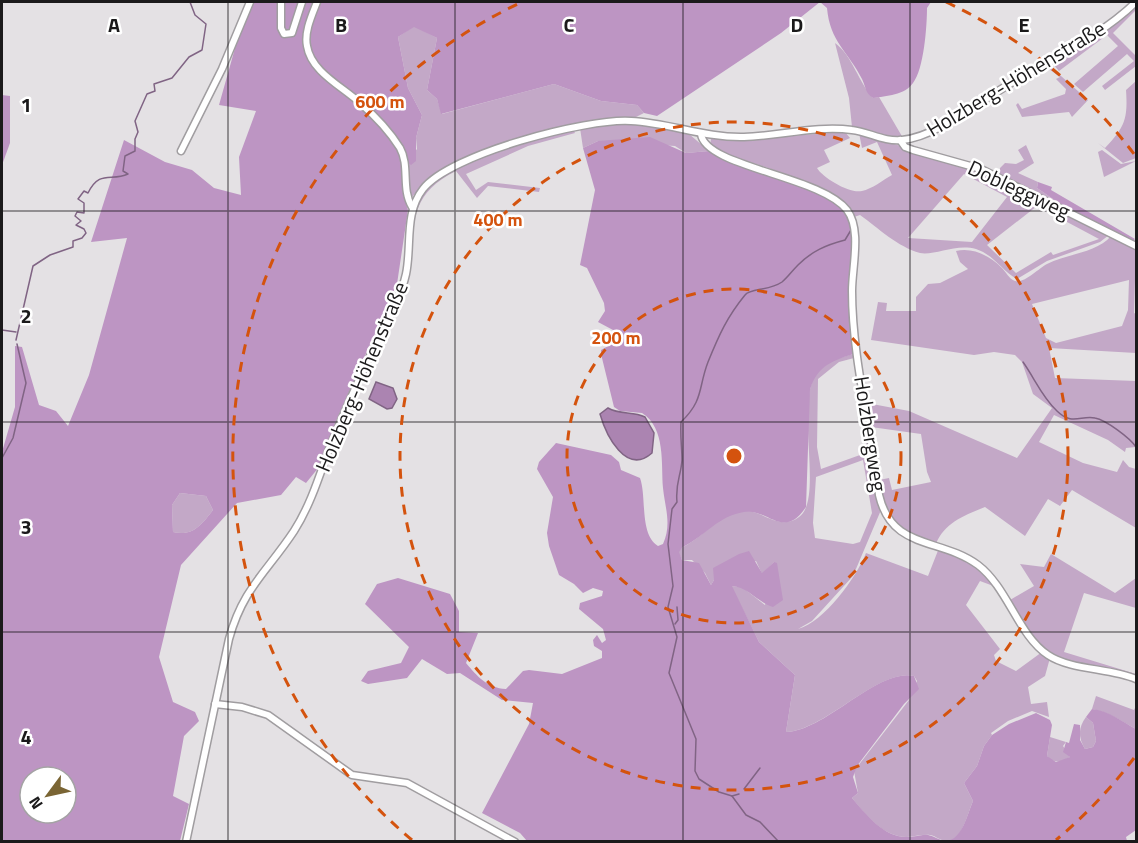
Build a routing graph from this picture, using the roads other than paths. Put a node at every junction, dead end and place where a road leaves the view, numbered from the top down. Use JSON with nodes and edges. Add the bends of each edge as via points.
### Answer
{"nodes":[{"id":1,"x":250,"y":2,"type":"edge"},
{"id":2,"x":281,"y":2,"type":"edge"},
{"id":3,"x":302,"y":2,"type":"edge"},
{"id":4,"x":317,"y":2,"type":"edge"},
{"id":5,"x":1136,"y":2,"type":"edge"},
{"id":6,"x":701,"y":134,"type":"junction"},
{"id":7,"x":900,"y":140,"type":"junction"},
{"id":8,"x":181,"y":151,"type":"dead end"},
{"id":9,"x":412,"y":207,"type":"junction"},
{"id":10,"x":1137,"y":246,"type":"edge"},
{"id":11,"x":1137,"y":679,"type":"edge"},
{"id":12,"x":215,"y":704,"type":"junction"},
{"id":13,"x":186,"y":842,"type":"edge"},
{"id":14,"x":515,"y":842,"type":"edge"}],
"edges":[{"from":1,"to":8,"type":"street"},
{"from":2,"to":3,"type":"street","via":[[284,34],[292,33]]},
{"from":4,"to":9,"type":"street","via":[[307,35],[313,62],[361,103],[400,148],[406,193]]},
{"from":5,"to":7,"type":"street","name":"Holzberg-Höhenstraße","via":[[1106,26],[959,115],[921,135]]},
{"from":6,"to":7,"type":"street","name":"Holzberg-Höhenstraße","via":[[744,137],[851,129]]},
{"from":6,"to":9,"type":"street","name":"Holzberg-Höhenstraße","via":[[632,121],[554,131],[441,173],[426,184]]},
{"from":6,"to":11,"type":"street","name":"Holzbergweg","via":[[710,150],[809,185],[839,202],[850,214],[854,229],[854,319],[879,495],[889,520],[907,536],[960,554],[981,568],[1049,655]]},
{"from":7,"to":10,"type":"street","name":"Dobleggweg","via":[[913,150],[981,170]]},
{"from":9,"to":12,"type":"street","name":"Holzberg-Höhenstraße","via":[[408,260],[400,291],[350,398],[301,519],[254,581],[239,608]]},
{"from":12,"to":13,"type":"street","name":"Holzberg-Höhenstraße"},
{"from":12,"to":14,"type":"street","via":[[273,717],[352,775],[407,783]]}]}
